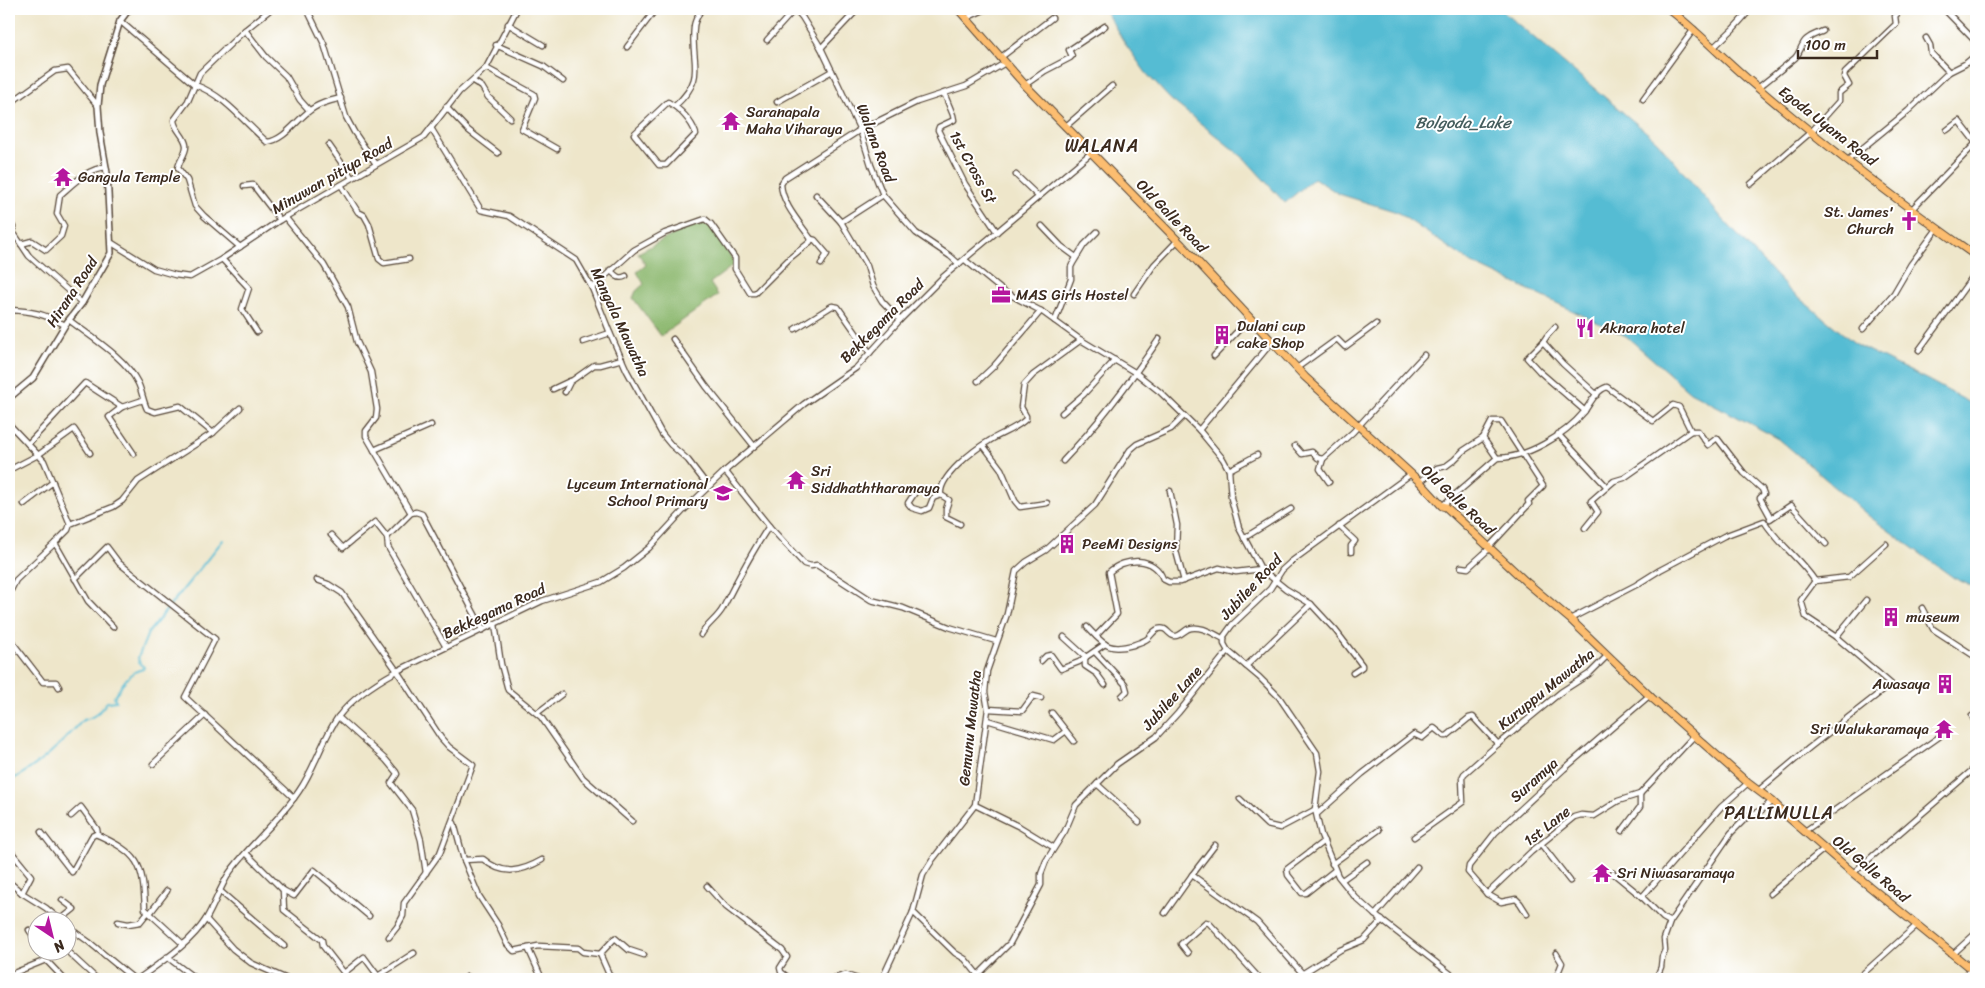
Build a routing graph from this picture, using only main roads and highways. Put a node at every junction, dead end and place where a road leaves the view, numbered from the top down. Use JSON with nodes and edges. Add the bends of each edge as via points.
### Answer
{"nodes":[{"id":1,"x":958,"y":9,"type":"edge"},
{"id":2,"x":1669,"y":9,"type":"edge"},
{"id":3,"x":1976,"y":256,"type":"edge"},
{"id":4,"x":1974,"y":970,"type":"edge"}],
"edges":[{"from":1,"to":4,"type":"main road","name":"Old Galle Road","via":[[1025,85],[1178,240],[1325,396],[1694,736],[1853,873]]},
{"from":2,"to":3,"type":"main road","name":"Egoda Uyana Road","via":[[1758,88]]}]}
